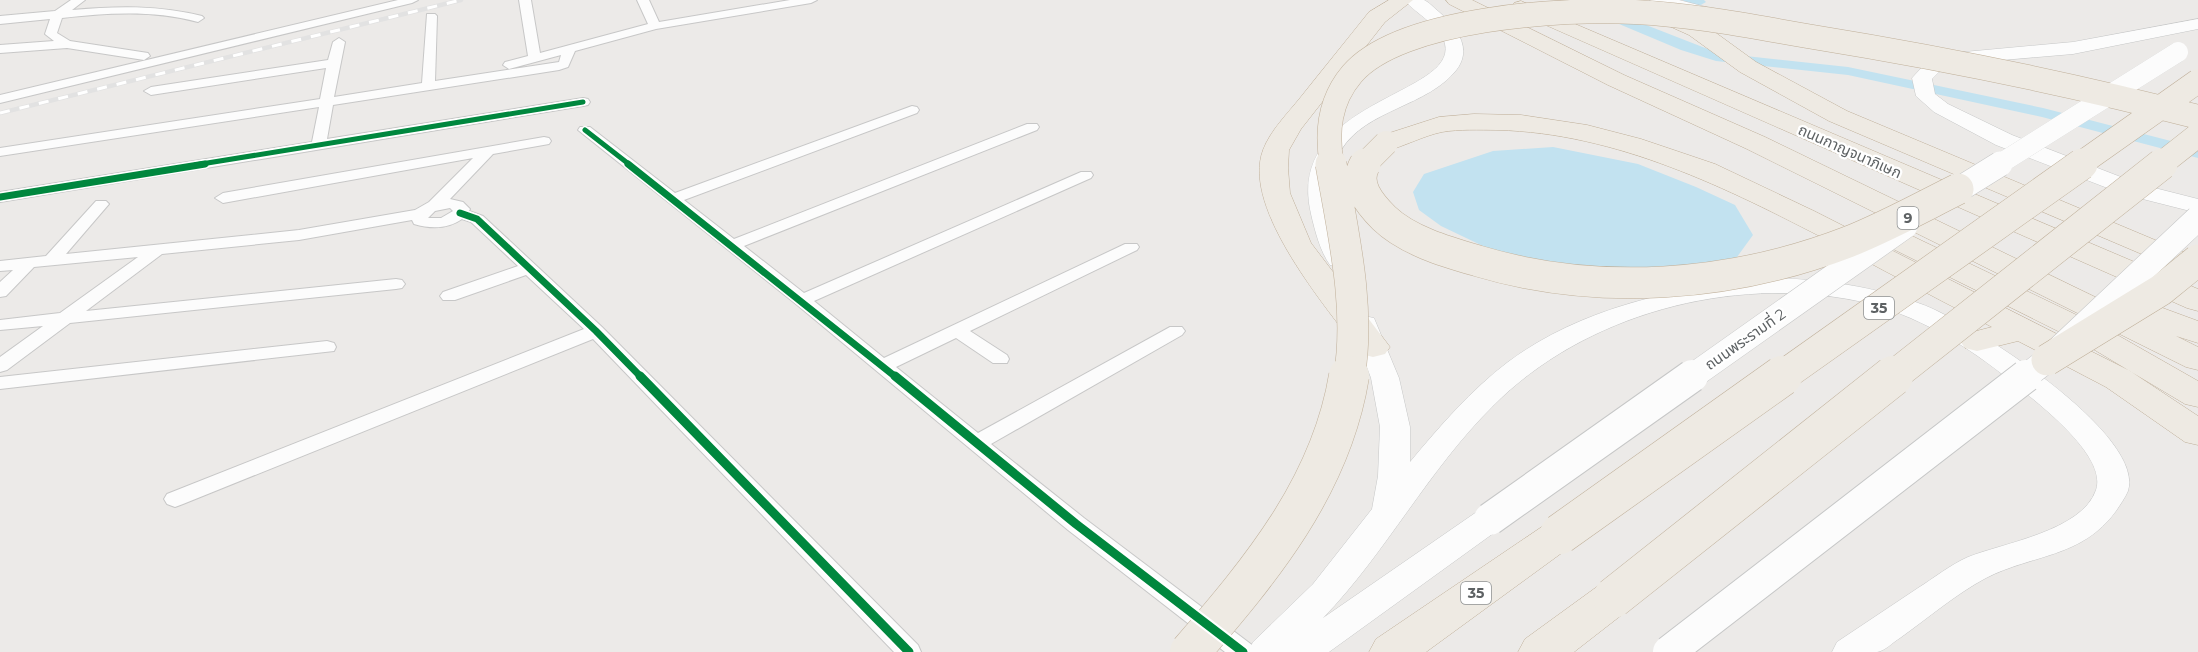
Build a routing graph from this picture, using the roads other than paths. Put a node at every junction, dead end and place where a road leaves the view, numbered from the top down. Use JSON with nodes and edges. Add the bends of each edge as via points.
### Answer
{"nodes":[{"id":1,"x":79,"y":0,"type":"edge"},
{"id":2,"x":382,"y":0,"type":"edge"},
{"id":3,"x":412,"y":0,"type":"edge"},
{"id":4,"x":525,"y":0,"type":"edge"},
{"id":5,"x":643,"y":0,"type":"edge"},
{"id":6,"x":811,"y":0,"type":"edge"},
{"id":7,"x":1402,"y":0,"type":"edge"},
{"id":8,"x":1414,"y":0,"type":"edge"},
{"id":9,"x":1423,"y":0,"type":"edge"},
{"id":10,"x":1456,"y":0,"type":"edge"},
{"id":11,"x":1503,"y":0,"type":"edge"},
{"id":12,"x":1622,"y":0,"type":"edge"},
{"id":13,"x":1653,"y":0,"type":"edge"},
{"id":14,"x":1659,"y":0,"type":"edge"},
{"id":15,"x":1532,"y":7,"type":"edge"},
{"id":16,"x":57,"y":15,"type":"junction"},
{"id":17,"x":431,"y":15,"type":"dead end"},
{"id":18,"x":198,"y":18,"type":"dead end"},
{"id":19,"x":0,"y":20,"type":"edge"},
{"id":20,"x":2198,"y":24,"type":"edge"},
{"id":21,"x":655,"y":26,"type":"junction"},
{"id":22,"x":339,"y":42,"type":"dead end"},
{"id":23,"x":67,"y":44,"type":"junction"},
{"id":24,"x":1547,"y":44,"type":"junction"},
{"id":25,"x":2188,"y":45,"type":"edge"},
{"id":26,"x":2073,"y":48,"type":"junction"},
{"id":27,"x":0,"y":49,"type":"edge"},
{"id":28,"x":570,"y":49,"type":"junction"},
{"id":29,"x":144,"y":56,"type":"junction"},
{"id":30,"x":534,"y":57,"type":"junction"},
{"id":31,"x":333,"y":63,"type":"junction"},
{"id":32,"x":1616,"y":80,"type":"junction"},
{"id":33,"x":2198,"y":81,"type":"edge"},
{"id":34,"x":1694,"y":82,"type":"junction"},
{"id":35,"x":434,"y":86,"type":"junction"},
{"id":36,"x":151,"y":91,"type":"dead end"},
{"id":37,"x":0,"y":92,"type":"edge"},
{"id":38,"x":0,"y":99,"type":"edge"},
{"id":39,"x":327,"y":102,"type":"junction"},
{"id":40,"x":583,"y":102,"type":"dead end"},
{"id":41,"x":912,"y":110,"type":"dead end"},
{"id":42,"x":2198,"y":117,"type":"edge"},
{"id":43,"x":1032,"y":127,"type":"dead end"},
{"id":44,"x":585,"y":130,"type":"dead end"},
{"id":45,"x":2198,"y":135,"type":"edge"},
{"id":46,"x":544,"y":141,"type":"dead end"},
{"id":47,"x":319,"y":145,"type":"junction"},
{"id":48,"x":488,"y":151,"type":"junction"},
{"id":49,"x":0,"y":152,"type":"edge"},
{"id":50,"x":1748,"y":165,"type":"junction"},
{"id":51,"x":1086,"y":175,"type":"dead end"},
{"id":52,"x":1960,"y":179,"type":"junction"},
{"id":53,"x":0,"y":197,"type":"edge"},
{"id":54,"x":223,"y":198,"type":"dead end"},
{"id":55,"x":672,"y":198,"type":"junction"},
{"id":56,"x":101,"y":204,"type":"dead end"},
{"id":57,"x":435,"y":205,"type":"junction"},
{"id":58,"x":2198,"y":206,"type":"edge"},
{"id":59,"x":460,"y":213,"type":"junction"},
{"id":60,"x":2071,"y":213,"type":"junction"},
{"id":61,"x":420,"y":214,"type":"junction"},
{"id":62,"x":2198,"y":218,"type":"edge"},
{"id":63,"x":2133,"y":220,"type":"junction"},
{"id":64,"x":1958,"y":242,"type":"junction"},
{"id":65,"x":732,"y":245,"type":"junction"},
{"id":66,"x":1131,"y":246,"type":"dead end"},
{"id":67,"x":2198,"y":247,"type":"edge"},
{"id":68,"x":158,"y":250,"type":"junction"},
{"id":69,"x":1876,"y":254,"type":"junction"},
{"id":70,"x":2198,"y":261,"type":"edge"},
{"id":71,"x":50,"y":262,"type":"junction"},
{"id":72,"x":28,"y":264,"type":"junction"},
{"id":73,"x":0,"y":266,"type":"edge"},
{"id":74,"x":529,"y":268,"type":"junction"},
{"id":75,"x":2198,"y":269,"type":"edge"},
{"id":76,"x":396,"y":284,"type":"dead end"},
{"id":77,"x":0,"y":292,"type":"edge"},
{"id":78,"x":449,"y":296,"type":"dead end"},
{"id":79,"x":802,"y":300,"type":"junction"},
{"id":80,"x":2198,"y":301,"type":"edge"},
{"id":81,"x":66,"y":317,"type":"junction"},
{"id":82,"x":0,"y":324,"type":"edge"},
{"id":83,"x":957,"y":330,"type":"junction"},
{"id":84,"x":2021,"y":330,"type":"junction"},
{"id":85,"x":596,"y":331,"type":"junction"},
{"id":86,"x":1176,"y":331,"type":"dead end"},
{"id":87,"x":2198,"y":333,"type":"edge"},
{"id":88,"x":1977,"y":340,"type":"junction"},
{"id":89,"x":327,"y":347,"type":"dead end"},
{"id":90,"x":1373,"y":347,"type":"junction"},
{"id":91,"x":1000,"y":359,"type":"dead end"},
{"id":92,"x":2047,"y":360,"type":"junction"},
{"id":93,"x":2198,"y":360,"type":"edge"},
{"id":94,"x":0,"y":366,"type":"edge"},
{"id":95,"x":882,"y":366,"type":"junction"},
{"id":96,"x":0,"y":383,"type":"edge"},
{"id":97,"x":2198,"y":396,"type":"edge"},
{"id":98,"x":2198,"y":433,"type":"edge"},
{"id":99,"x":977,"y":443,"type":"junction"},
{"id":100,"x":175,"y":499,"type":"dead end"},
{"id":101,"x":1388,"y":511,"type":"junction"},
{"id":102,"x":909,"y":652,"type":"edge"},
{"id":103,"x":1190,"y":652,"type":"edge"},
{"id":104,"x":1243,"y":652,"type":"edge"},
{"id":105,"x":1266,"y":652,"type":"edge"},
{"id":106,"x":1301,"y":652,"type":"edge"},
{"id":107,"x":1392,"y":652,"type":"edge"},
{"id":108,"x":1541,"y":652,"type":"edge"},
{"id":109,"x":1669,"y":652,"type":"edge"},
{"id":110,"x":1850,"y":652,"type":"edge"}],
"edges":[{"from":1,"to":16,"type":"street"},
{"from":2,"to":29,"type":"street"},
{"from":3,"to":38,"type":"street"},
{"from":4,"to":30,"type":"street"},
{"from":5,"to":21,"type":"street"},
{"from":6,"to":21,"type":"street"},
{"from":7,"to":90,"type":"highway","via":[[1377,17],[1290,127],[1276,150],[1274,168],[1276,193],[1297,244]]},
{"from":8,"to":90,"type":"main road","via":[[1446,27],[1455,46],[1455,59],[1448,71],[1433,82],[1363,119],[1341,136],[1326,158],[1318,196]]},
{"from":9,"to":24,"type":"main road","via":[[1471,21]]},
{"from":10,"to":24,"type":"highway","number":"9"},
{"from":11,"to":15,"type":"highway","name":"ถนนกาญจนาภิเษก"},
{"from":12,"to":52,"type":"highway","bridge":true,"via":[[1697,30],[1748,67],[1798,96]]},
{"from":13,"to":63,"type":"highway","via":[[1902,126]]},
{"from":14,"to":26,"type":"main road","via":[[1732,19],[1877,42],[1963,49]]},
{"from":15,"to":34,"type":"highway","name":"ถนนกาญจนาภิเษก"},
{"from":16,"to":18,"type":"street","via":[[154,11],[182,12]]},
{"from":16,"to":19,"type":"street"},
{"from":16,"to":23,"type":"street","via":[[51,34]]},
{"from":17,"to":35,"type":"street"},
{"from":20,"to":26,"type":"main road"},
{"from":21,"to":28,"type":"street"},
{"from":22,"to":31,"type":"street"},
{"from":23,"to":27,"type":"street"},
{"from":23,"to":29,"type":"street"},
{"from":24,"to":32,"type":"highway","number":"9"},
{"from":25,"to":52,"type":"main road","name":"ถนนพระรามที่ 2","bridge":true},
{"from":26,"to":58,"type":"main road","via":[[1953,58],[1932,68],[1924,87],[1955,116],[2044,157],[2131,189]]},
{"from":28,"to":30,"type":"street"},
{"from":28,"to":35,"type":"street","via":[[564,64],[559,66]]},
{"from":29,"to":37,"type":"street"},
{"from":30,"to":35,"type":"street"},
{"from":31,"to":36,"type":"street"},
{"from":31,"to":39,"type":"street"},
{"from":32,"to":50,"type":"highway"},
{"from":32,"to":64,"type":"highway","number":"9"},
{"from":33,"to":107,"type":"highway","number":"35","bridge":true},
{"from":34,"to":52,"type":"highway","via":[[1758,95]]},
{"from":34,"to":80,"type":"highway","name":"ถนนกาญจนาภิเษก"},
{"from":35,"to":39,"type":"street"},
{"from":39,"to":47,"type":"street"},
{"from":39,"to":49,"type":"street"},
{"from":40,"to":47,"type":"street"},
{"from":41,"to":55,"type":"street"},
{"from":42,"to":103,"type":"highway","bridge":true,"via":[[1916,54],[1647,13],[1571,13],[1484,22],[1433,31],[1384,50],[1359,66],[1343,83],[1333,99],[1328,125],[1353,312],[1354,362],[1344,412],[1322,470],[1304,502],[1254,575]]},
{"from":43,"to":65,"type":"street"},
{"from":44,"to":55,"type":"street"},
{"from":45,"to":108,"type":"highway","bridge":true},
{"from":46,"to":48,"type":"street"},
{"from":47,"to":53,"type":"street"},
{"from":48,"to":54,"type":"street"},
{"from":48,"to":57,"type":"street"},
{"from":50,"to":69,"type":"highway"},
{"from":50,"to":97,"type":"highway","via":[[2100,339]]},
{"from":51,"to":79,"type":"street"},
{"from":52,"to":60,"type":"highway"},
{"from":52,"to":69,"type":"highway","bridge":true,"via":[[1836,246],[1764,266],[1675,281],[1587,282],[1535,276],[1456,256],[1393,227],[1364,196],[1359,177],[1366,162],[1386,143],[1440,125],[1521,123],[1587,133],[1705,170],[1804,217]]},
{"from":52,"to":106,"type":"main road","name":"ถนนพระรามที่ 2","bridge":true},
{"from":55,"to":65,"type":"street"},
{"from":56,"to":71,"type":"street"},
{"from":57,"to":59,"type":"street","via":[[459,205]]},
{"from":57,"to":61,"type":"street"},
{"from":59,"to":61,"type":"street","via":[[431,223],[420,221]]},
{"from":59,"to":74,"type":"street","via":[[477,219]]},
{"from":60,"to":63,"type":"highway"},
{"from":60,"to":75,"type":"highway"},
{"from":61,"to":68,"type":"street","via":[[320,232]]},
{"from":62,"to":92,"type":"main road","bridge":true},
{"from":63,"to":67,"type":"highway"},
{"from":64,"to":87,"type":"highway"},
{"from":64,"to":93,"type":"highway","number":"9"},
{"from":65,"to":79,"type":"street"},
{"from":66,"to":83,"type":"street"},
{"from":68,"to":71,"type":"street"},
{"from":68,"to":81,"type":"street"},
{"from":69,"to":84,"type":"highway"},
{"from":70,"to":92,"type":"highway","bridge":true,"via":[[2161,290]]},
{"from":71,"to":72,"type":"street"},
{"from":72,"to":73,"type":"street"},
{"from":72,"to":77,"type":"street"},
{"from":74,"to":78,"type":"street"},
{"from":74,"to":85,"type":"street"},
{"from":76,"to":81,"type":"street"},
{"from":79,"to":95,"type":"street"},
{"from":81,"to":82,"type":"street"},
{"from":81,"to":94,"type":"street"},
{"from":83,"to":91,"type":"street"},
{"from":83,"to":95,"type":"street"},
{"from":84,"to":88,"type":"highway"},
{"from":84,"to":98,"type":"highway","via":[[2118,379]]},
{"from":85,"to":100,"type":"street"},
{"from":85,"to":102,"type":"street"},
{"from":86,"to":99,"type":"street"},
{"from":88,"to":101,"type":"main road","via":[[1896,303],[1824,286],[1723,290],[1629,312],[1590,326],[1517,369],[1457,427]]},
{"from":88,"to":110,"type":"main road","via":[[2011,364],[2083,428],[2108,460],[2112,489],[2098,513],[2070,536],[1975,568]]},
{"from":89,"to":96,"type":"street"},
{"from":90,"to":101,"type":"main road","via":[[1385,378],[1395,428],[1394,476]]},
{"from":92,"to":109,"type":"main road","bridge":true},
{"from":95,"to":99,"type":"street"},
{"from":99,"to":104,"type":"street"},
{"from":101,"to":105,"type":"main road","via":[[1325,593]]}]}
